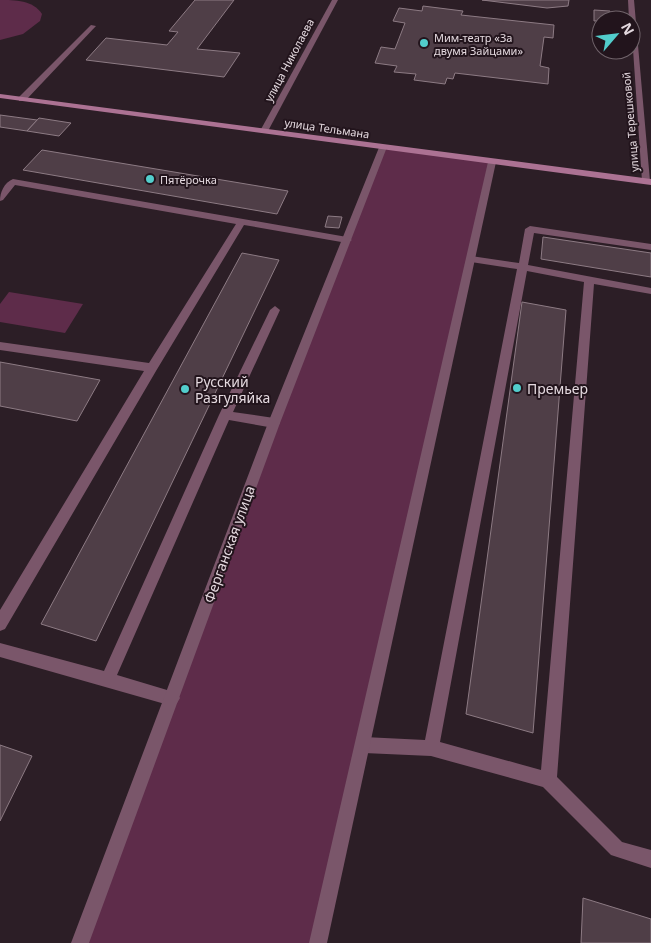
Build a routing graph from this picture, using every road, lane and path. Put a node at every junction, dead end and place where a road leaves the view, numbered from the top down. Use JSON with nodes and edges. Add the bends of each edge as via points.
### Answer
{"nodes":[{"id":1,"x":335,"y":0,"type":"edge"},
{"id":2,"x":631,"y":0,"type":"edge"},
{"id":3,"x":93,"y":26,"type":"dead end"},
{"id":4,"x":0,"y":96,"type":"edge"},
{"id":5,"x":22,"y":99,"type":"junction"},
{"id":6,"x":264,"y":131,"type":"junction"},
{"id":7,"x":383,"y":147,"type":"junction"},
{"id":8,"x":492,"y":162,"type":"junction"},
{"id":9,"x":649,"y":182,"type":"edge"},
{"id":10,"x":0,"y":198,"type":"edge"},
{"id":11,"x":242,"y":221,"type":"junction"},
{"id":12,"x":348,"y":240,"type":"junction"},
{"id":13,"x":651,"y":246,"type":"edge"},
{"id":14,"x":471,"y":259,"type":"junction"},
{"id":15,"x":523,"y":267,"type":"junction"},
{"id":16,"x":589,"y":279,"type":"junction"},
{"id":17,"x":651,"y":291,"type":"edge"},
{"id":18,"x":275,"y":310,"type":"dead end"},
{"id":19,"x":0,"y":346,"type":"edge"},
{"id":20,"x":152,"y":368,"type":"junction"},
{"id":21,"x":225,"y":415,"type":"junction"},
{"id":22,"x":274,"y":423,"type":"junction"},
{"id":23,"x":0,"y":624,"type":"edge"},
{"id":24,"x":0,"y":650,"type":"edge"},
{"id":25,"x":108,"y":680,"type":"junction"},
{"id":26,"x":172,"y":698,"type":"junction"},
{"id":27,"x":364,"y":745,"type":"junction"},
{"id":28,"x":431,"y":748,"type":"junction"},
{"id":29,"x":548,"y":780,"type":"junction"},
{"id":30,"x":651,"y":859,"type":"edge"},
{"id":31,"x":80,"y":943,"type":"edge"},
{"id":32,"x":318,"y":943,"type":"edge"}],
"edges":[{"from":1,"to":6,"type":"street","name":"улица Николаева"},
{"from":2,"to":9,"type":"street","name":"улица Терешковой"},
{"from":3,"to":5,"type":"street"},
{"from":4,"to":5,"type":"main road","name":"улица Тельмана"},
{"from":5,"to":6,"type":"main road","name":"улица Тельмана"},
{"from":6,"to":7,"type":"main road","name":"улица Тельмана"},
{"from":7,"to":8,"type":"main road","name":"улица Тельмана"},
{"from":7,"to":12,"type":"street","name":"Ферганская улица"},
{"from":8,"to":9,"type":"main road","name":"улица Тельмана"},
{"from":8,"to":14,"type":"street"},
{"from":10,"to":11,"type":"street","via":[[14,182]]},
{"from":11,"to":12,"type":"street"},
{"from":11,"to":20,"type":"street"},
{"from":12,"to":22,"type":"street","name":"Ферганская улица"},
{"from":13,"to":15,"type":"street","via":[[530,228]]},
{"from":14,"to":15,"type":"street"},
{"from":14,"to":27,"type":"street"},
{"from":15,"to":16,"type":"street"},
{"from":15,"to":28,"type":"street"},
{"from":16,"to":17,"type":"street"},
{"from":16,"to":29,"type":"street"},
{"from":18,"to":21,"type":"street"},
{"from":19,"to":20,"type":"street"},
{"from":20,"to":23,"type":"street"},
{"from":21,"to":22,"type":"street"},
{"from":21,"to":25,"type":"street"},
{"from":22,"to":26,"type":"street","name":"Ферганская улица"},
{"from":24,"to":25,"type":"street"},
{"from":25,"to":26,"type":"street"},
{"from":26,"to":31,"type":"street","name":"Ферганская улица"},
{"from":27,"to":28,"type":"street"},
{"from":27,"to":32,"type":"street"},
{"from":28,"to":29,"type":"street"},
{"from":29,"to":30,"type":"street","via":[[617,849]]}]}
